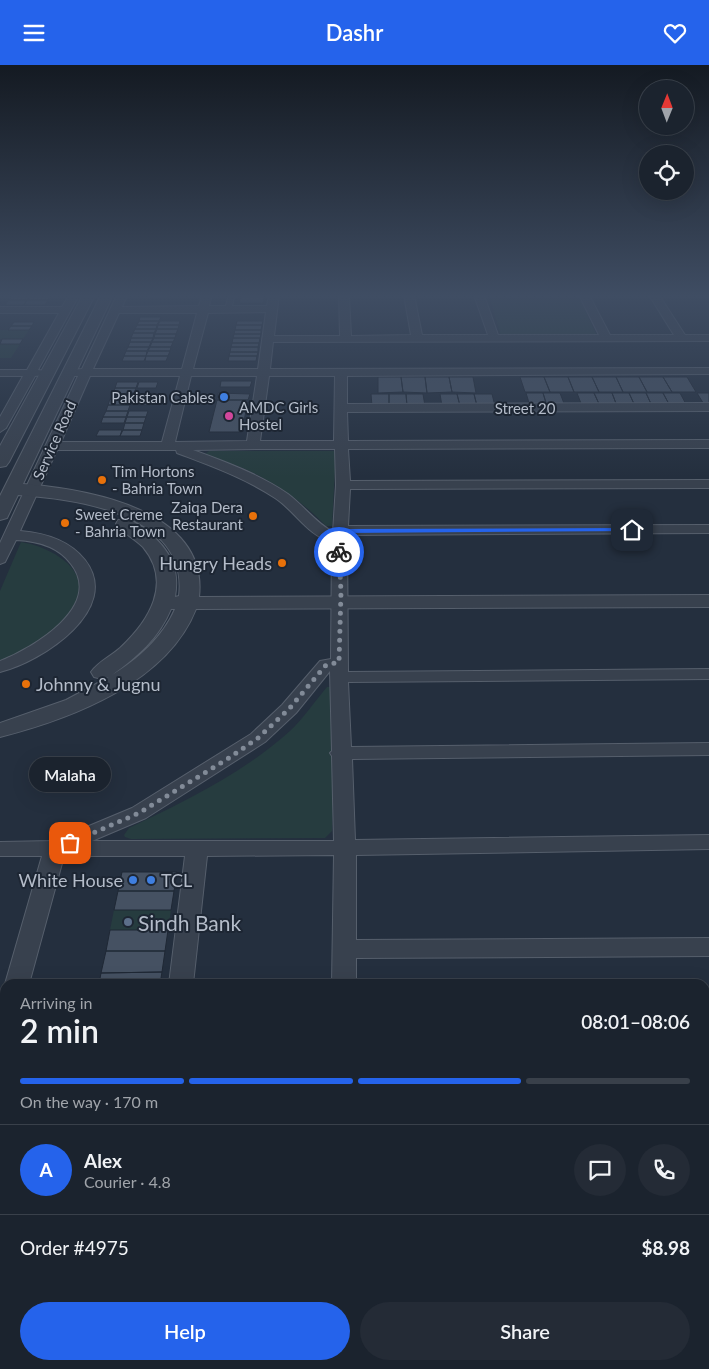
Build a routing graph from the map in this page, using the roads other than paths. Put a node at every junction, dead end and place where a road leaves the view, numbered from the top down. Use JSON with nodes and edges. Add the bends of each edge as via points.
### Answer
{"nodes":[{"id":1,"x":40,"y":356,"type":"edge"},
{"id":2,"x":56,"y":356,"type":"edge"},
{"id":3,"x":84,"y":356,"type":"edge"},
{"id":4,"x":87,"y":356,"type":"edge"},
{"id":5,"x":191,"y":356,"type":"edge"},
{"id":6,"x":266,"y":356,"type":"edge"},
{"id":7,"x":709,"y":371,"type":"edge"},
{"id":8,"x":341,"y":372,"type":"junction"},
{"id":9,"x":0,"y":373,"type":"edge"},
{"id":10,"x":31,"y":373,"type":"junction"},
{"id":11,"x":47,"y":373,"type":"junction"},
{"id":12,"x":77,"y":373,"type":"junction"},
{"id":13,"x":187,"y":373,"type":"junction"},
{"id":14,"x":263,"y":373,"type":"junction"},
{"id":15,"x":709,"y":407,"type":"edge"},
{"id":16,"x":341,"y":408,"type":"junction"},
{"id":17,"x":0,"y":428,"type":"edge"},
{"id":18,"x":709,"y":444,"type":"edge"},
{"id":19,"x":52,"y":446,"type":"junction"},
{"id":20,"x":172,"y":446,"type":"junction"},
{"id":21,"x":253,"y":446,"type":"junction"},
{"id":22,"x":340,"y":446,"type":"junction"},
{"id":23,"x":0,"y":462,"type":"edge"},
{"id":24,"x":709,"y":484,"type":"edge"},
{"id":25,"x":343,"y":485,"type":"junction"},
{"id":26,"x":16,"y":498,"type":"edge"},
{"id":27,"x":709,"y":529,"type":"edge"},
{"id":28,"x":10,"y":535,"type":"junction"},
{"id":29,"x":341,"y":535,"type":"junction"},
{"id":30,"x":0,"y":559,"type":"edge"},
{"id":31,"x":709,"y":589,"type":"edge"},
{"id":32,"x":340,"y":597,"type":"junction"},
{"id":33,"x":166,"y":598,"type":"junction"},
{"id":34,"x":188,"y":598,"type":"junction"},
{"id":35,"x":709,"y":601,"type":"edge"},
{"id":36,"x":0,"y":667,"type":"edge"},
{"id":37,"x":339,"y":669,"type":"junction"},
{"id":38,"x":709,"y":674,"type":"edge"},
{"id":39,"x":0,"y":716,"type":"edge"},
{"id":40,"x":0,"y":730,"type":"edge"},
{"id":41,"x":709,"y":749,"type":"edge"},
{"id":42,"x":340,"y":753,"type":"junction"},
{"id":43,"x":709,"y":842,"type":"edge"},
{"id":44,"x":197,"y":848,"type":"junction"},
{"id":45,"x":345,"y":848,"type":"junction"},
{"id":46,"x":0,"y":849,"type":"edge"},
{"id":47,"x":55,"y":849,"type":"junction"},
{"id":48,"x":709,"y":947,"type":"edge"},
{"id":49,"x":344,"y":949,"type":"junction"},
{"id":50,"x":18,"y":979,"type":"edge"},
{"id":51,"x":182,"y":979,"type":"edge"},
{"id":52,"x":344,"y":979,"type":"edge"}],
"edges":[{"from":1,"to":10,"type":"street"},
{"from":2,"to":11,"type":"street"},
{"from":3,"to":12,"type":"street"},
{"from":4,"to":12,"type":"street","name":"Service Road"},
{"from":5,"to":13,"type":"street"},
{"from":6,"to":14,"type":"street"},
{"from":7,"to":8,"type":"street"},
{"from":8,"to":14,"type":"street"},
{"from":8,"to":16,"type":"street"},
{"from":9,"to":10,"type":"street"},
{"from":10,"to":11,"type":"street"},
{"from":10,"to":17,"type":"street"},
{"from":11,"to":23,"type":"street"},
{"from":12,"to":13,"type":"street"},
{"from":12,"to":19,"type":"street","name":"Service Road"},
{"from":12,"to":26,"type":"street"},
{"from":13,"to":14,"type":"street"},
{"from":13,"to":20,"type":"street"},
{"from":14,"to":21,"type":"street"},
{"from":15,"to":16,"type":"street","name":"Street 20"},
{"from":16,"to":22,"type":"street"},
{"from":18,"to":22,"type":"street"},
{"from":19,"to":20,"type":"street"},
{"from":19,"to":26,"type":"street","name":"Service Road"},
{"from":20,"to":21,"type":"street"},
{"from":20,"to":29,"type":"street","via":[[260,483],[296,507],[325,536]]},
{"from":21,"to":22,"type":"street"},
{"from":22,"to":25,"type":"street"},
{"from":24,"to":25,"type":"street"},
{"from":25,"to":29,"type":"street"},
{"from":26,"to":28,"type":"street","name":"Service Road"},
{"from":26,"to":33,"type":"street","via":[[86,509],[132,528],[159,553],[168,576]]},
{"from":26,"to":34,"type":"street","via":[[72,495],[119,507],[148,522],[171,539],[181,553],[190,576]]},
{"from":27,"to":29,"type":"street"},
{"from":28,"to":30,"type":"street","name":"Service Road"},
{"from":28,"to":36,"type":"street","via":[[28,536],[63,547],[80,562],[89,580],[82,608],[70,623],[50,642]]},
{"from":29,"to":32,"type":"street"},
{"from":31,"to":32,"type":"street"},
{"from":32,"to":34,"type":"street"},
{"from":32,"to":35,"type":"street"},
{"from":32,"to":37,"type":"street"},
{"from":33,"to":34,"type":"street"},
{"from":33,"to":39,"type":"street","via":[[156,622],[141,641],[108,669],[62,694]]},
{"from":34,"to":40,"type":"street","via":[[178,623],[164,643],[130,673],[66,708]]},
{"from":37,"to":38,"type":"street"},
{"from":37,"to":42,"type":"street"},
{"from":37,"to":47,"type":"street","via":[[326,665],[289,709],[258,738],[229,758],[139,813]]},
{"from":41,"to":42,"type":"street"},
{"from":42,"to":45,"type":"street"},
{"from":43,"to":45,"type":"street"},
{"from":44,"to":45,"type":"street"},
{"from":44,"to":47,"type":"street"},
{"from":44,"to":51,"type":"street"},
{"from":45,"to":49,"type":"street"},
{"from":46,"to":47,"type":"street"},
{"from":47,"to":50,"type":"street"},
{"from":48,"to":49,"type":"street"},
{"from":49,"to":52,"type":"street"}]}
